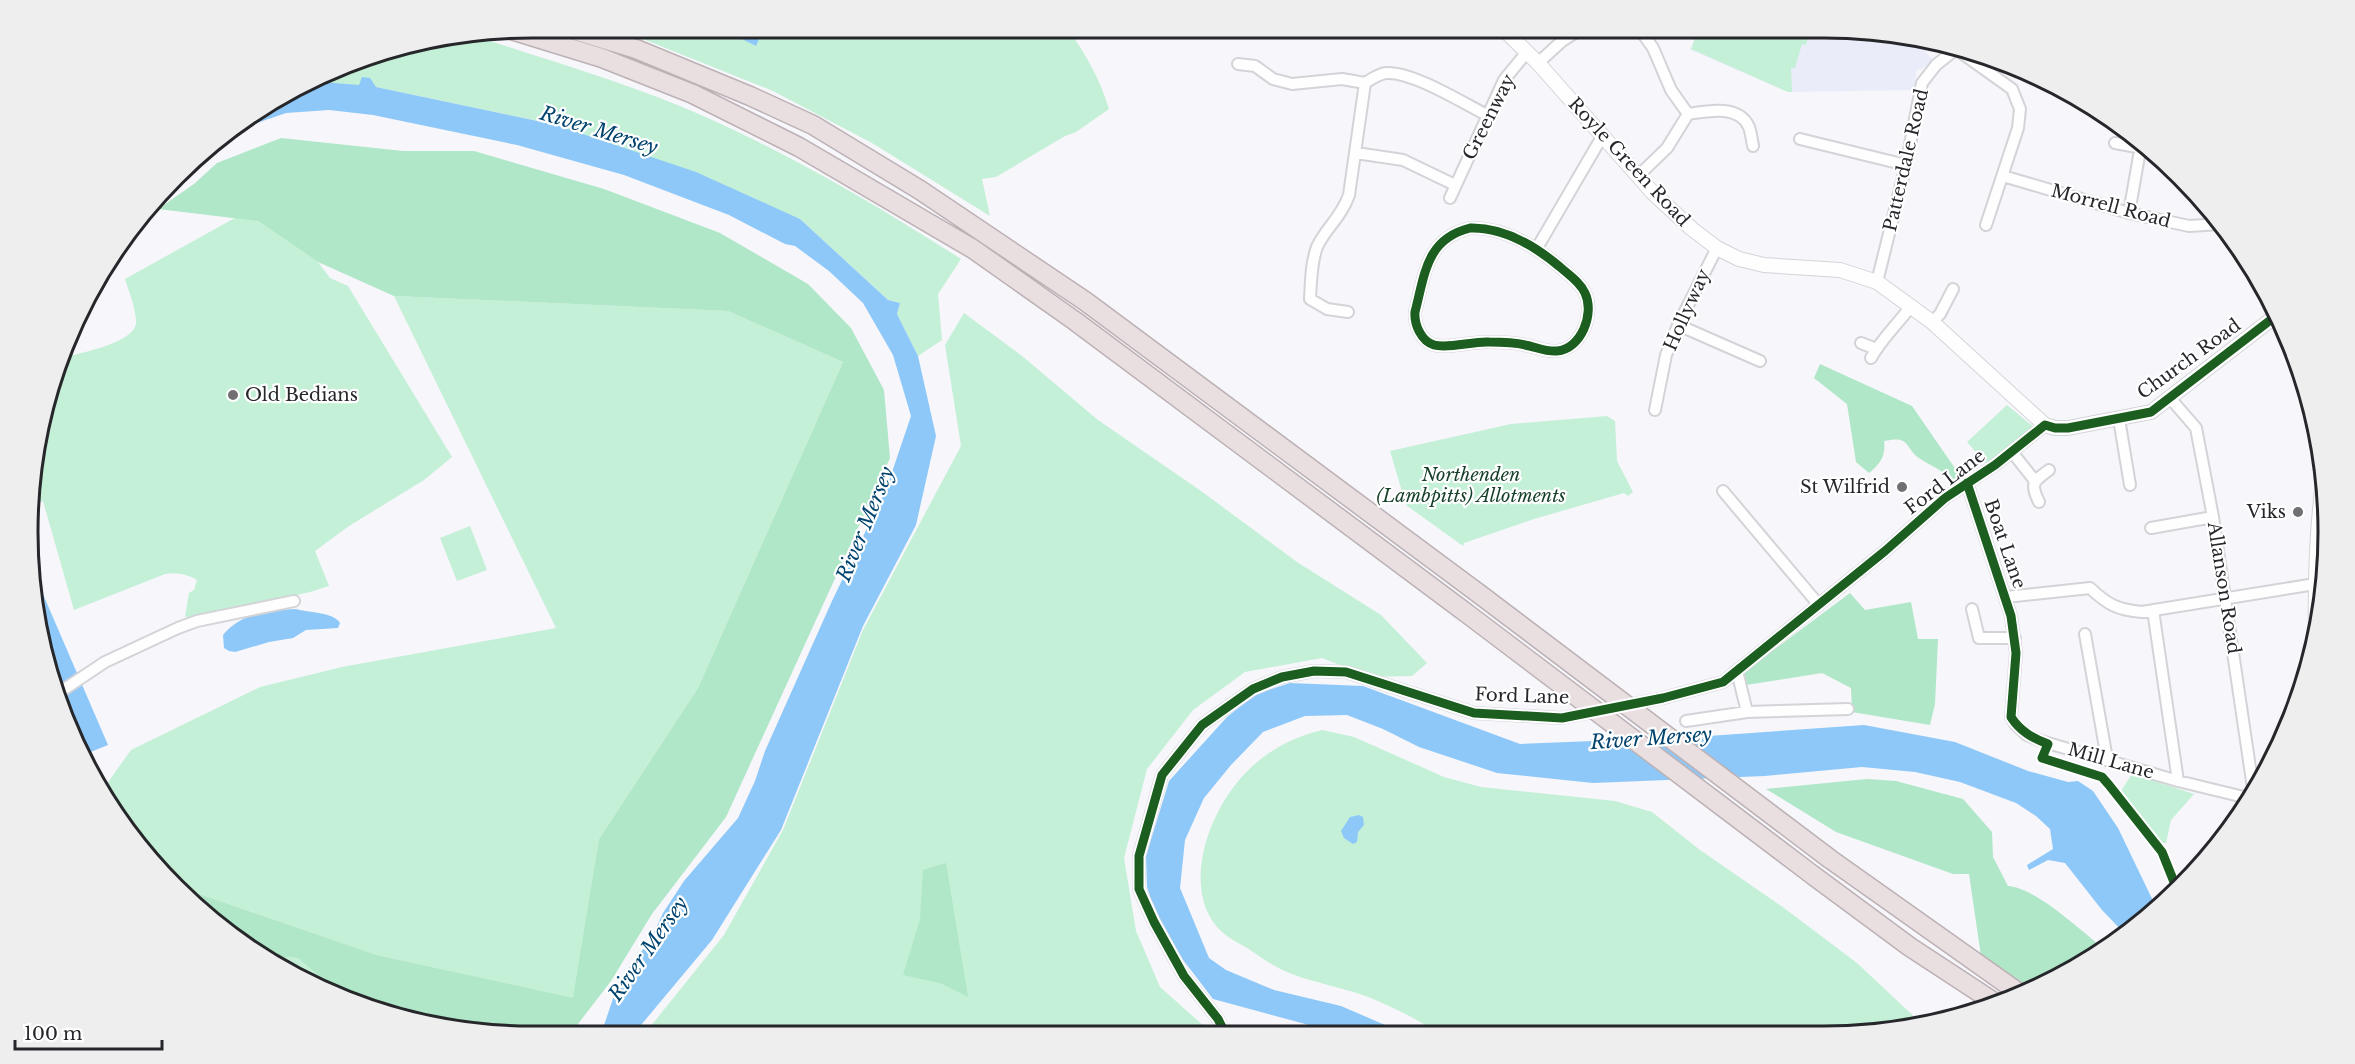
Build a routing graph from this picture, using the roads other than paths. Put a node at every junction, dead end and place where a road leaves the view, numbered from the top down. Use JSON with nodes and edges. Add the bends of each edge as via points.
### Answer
{"nodes":[{"id":1,"x":537,"y":38,"type":"edge"},
{"id":2,"x":600,"y":38,"type":"edge"},
{"id":3,"x":1512,"y":38,"type":"edge"},
{"id":4,"x":1567,"y":38,"type":"edge"},
{"id":5,"x":1646,"y":38,"type":"edge"},
{"id":6,"x":1527,"y":52,"type":"junction"},
{"id":7,"x":1950,"y":54,"type":"edge"},
{"id":8,"x":1973,"y":61,"type":"edge"},
{"id":9,"x":1538,"y":63,"type":"junction"},
{"id":10,"x":1239,"y":64,"type":"dead end"},
{"id":11,"x":1365,"y":83,"type":"junction"},
{"id":12,"x":1688,"y":114,"type":"junction"},
{"id":13,"x":1487,"y":116,"type":"junction"},
{"id":14,"x":1762,"y":129,"type":"dead end"},
{"id":15,"x":1750,"y":132,"type":"junction"},
{"id":16,"x":1603,"y":135,"type":"junction"},
{"id":17,"x":1800,"y":139,"type":"dead end"},
{"id":18,"x":2115,"y":143,"type":"dead end"},
{"id":19,"x":1754,"y":146,"type":"dead end"},
{"id":20,"x":2131,"y":146,"type":"edge"},
{"id":21,"x":1356,"y":153,"type":"junction"},
{"id":22,"x":2141,"y":154,"type":"edge"},
{"id":23,"x":1906,"y":165,"type":"junction"},
{"id":24,"x":1638,"y":176,"type":"junction"},
{"id":25,"x":2003,"y":176,"type":"junction"},
{"id":26,"x":1455,"y":185,"type":"junction"},
{"id":27,"x":1450,"y":198,"type":"dead end"},
{"id":28,"x":2129,"y":213,"type":"junction"},
{"id":29,"x":1986,"y":225,"type":"dead end"},
{"id":30,"x":2210,"y":225,"type":"edge"},
{"id":31,"x":1537,"y":248,"type":"junction"},
{"id":32,"x":1717,"y":248,"type":"junction"},
{"id":33,"x":1877,"y":282,"type":"junction"},
{"id":34,"x":1953,"y":289,"type":"dead end"},
{"id":35,"x":1911,"y":306,"type":"junction"},
{"id":36,"x":1348,"y":312,"type":"dead end"},
{"id":37,"x":2270,"y":320,"type":"edge"},
{"id":38,"x":1932,"y":322,"type":"junction"},
{"id":39,"x":1678,"y":325,"type":"junction"},
{"id":40,"x":1861,"y":343,"type":"dead end"},
{"id":41,"x":1760,"y":360,"type":"dead end"},
{"id":42,"x":2170,"y":398,"type":"junction"},
{"id":43,"x":1655,"y":410,"type":"dead end"},
{"id":44,"x":2119,"y":419,"type":"junction"},
{"id":45,"x":2046,"y":424,"type":"junction"},
{"id":46,"x":2012,"y":452,"type":"junction"},
{"id":47,"x":2049,"y":470,"type":"dead end"},
{"id":48,"x":2035,"y":481,"type":"junction"},
{"id":49,"x":1967,"y":483,"type":"junction"},
{"id":50,"x":2130,"y":486,"type":"dead end"},
{"id":51,"x":1723,"y":491,"type":"dead end"},
{"id":52,"x":2039,"y":502,"type":"dead end"},
{"id":53,"x":2213,"y":517,"type":"junction"},
{"id":54,"x":2151,"y":528,"type":"dead end"},
{"id":55,"x":2315,"y":584,"type":"edge"},
{"id":56,"x":2006,"y":597,"type":"junction"},
{"id":57,"x":2225,"y":598,"type":"junction"},
{"id":58,"x":294,"y":601,"type":"dead end"},
{"id":59,"x":1820,"y":605,"type":"junction"},
{"id":60,"x":1972,"y":609,"type":"dead end"},
{"id":61,"x":2153,"y":610,"type":"junction"},
{"id":62,"x":2012,"y":616,"type":"joint"},
{"id":63,"x":2085,"y":634,"type":"dead end"},
{"id":64,"x":2015,"y":638,"type":"junction"},
{"id":65,"x":1737,"y":671,"type":"junction"},
{"id":66,"x":64,"y":690,"type":"edge"},
{"id":67,"x":1848,"y":709,"type":"dead end"},
{"id":68,"x":1747,"y":712,"type":"junction"},
{"id":69,"x":1686,"y":721,"type":"dead end"},
{"id":70,"x":2107,"y":759,"type":"junction"},
{"id":71,"x":2252,"y":778,"type":"edge"},
{"id":72,"x":2178,"y":781,"type":"junction"},
{"id":73,"x":2241,"y":796,"type":"edge"},
{"id":74,"x":2013,"y":989,"type":"edge"},
{"id":75,"x":1988,"y":998,"type":"edge"},
{"id":76,"x":1222,"y":1026,"type":"edge"}],
"edges":[{"from":1,"to":75,"type":"highway","bridge":true,"via":[[602,58],[693,94],[799,147],[973,249],[1910,947]]},
{"from":2,"to":74,"type":"highway","bridge":true,"via":[[636,49],[813,125],[920,190],[1085,301],[1830,859]]},
{"from":3,"to":6,"type":"main road","name":"Royle Green Road"},
{"from":4,"to":9,"type":"street"},
{"from":5,"to":12,"type":"street","via":[[1671,90]]},
{"from":6,"to":9,"type":"main road","name":"Royle Green Road"},
{"from":6,"to":13,"type":"street","name":"Greenway","via":[[1504,80]]},
{"from":7,"to":23,"type":"street","name":"Patterdale Road","via":[[1922,83]]},
{"from":8,"to":25,"type":"street","name":"Patterdale Road","via":[[2012,89],[2020,109]]},
{"from":9,"to":16,"type":"main road","name":"Royle Green Road"},
{"from":10,"to":11,"type":"street","via":[[1256,66],[1273,79],[1293,84],[1342,79]]},
{"from":11,"to":13,"type":"street","via":[[1378,75],[1398,74]]},
{"from":11,"to":21,"type":"street"},
{"from":12,"to":15,"type":"street","via":[[1732,112],[1748,125]]},
{"from":12,"to":24,"type":"street","via":[[1667,148]]},
{"from":13,"to":26,"type":"street","name":"Greenway"},
{"from":14,"to":15,"type":"street"},
{"from":15,"to":19,"type":"street"},
{"from":16,"to":24,"type":"main road","name":"Royle Green Road"},
{"from":16,"to":31,"type":"street"},
{"from":17,"to":23,"type":"street"},
{"from":18,"to":20,"type":"street"},
{"from":21,"to":26,"type":"street","via":[[1403,160]]},
{"from":21,"to":36,"type":"street","via":[[1346,203],[1318,246],[1310,299],[1327,309]]},
{"from":22,"to":28,"type":"street"},
{"from":23,"to":33,"type":"street","name":"Patterdale Road"},
{"from":24,"to":32,"type":"main road","name":"Royle Green Road"},
{"from":25,"to":28,"type":"street","name":"Morrell Road"},
{"from":25,"to":29,"type":"street"},
{"from":26,"to":27,"type":"street","name":"Greenway"},
{"from":28,"to":30,"type":"street","name":"Morrell Road","via":[[2189,226]]},
{"from":31,"to":31,"type":"street","via":[[1580,284],[1586,294],[1588,312],[1584,328],[1571,345],[1556,351],[1510,342],[1445,346],[1434,345],[1421,334],[1415,312],[1431,256],[1442,241],[1460,231],[1483,228]]},
{"from":32,"to":33,"type":"main road","name":"Royle Green Road","via":[[1764,265],[1840,270]]},
{"from":32,"to":39,"type":"street","name":"Hollyway"},
{"from":33,"to":35,"type":"main road","name":"Royle Green Road"},
{"from":34,"to":38,"type":"street"},
{"from":35,"to":38,"type":"main road","name":"Royle Green Road"},
{"from":35,"to":40,"type":"street","via":[[1873,353]]},
{"from":37,"to":42,"type":"main road","name":"Church Road"},
{"from":38,"to":45,"type":"main road","name":"Royle Green Road"},
{"from":39,"to":41,"type":"street"},
{"from":39,"to":43,"type":"street","name":"Hollyway","via":[[1666,355]]},
{"from":42,"to":44,"type":"main road","name":"Church Road","via":[[2151,412]]},
{"from":42,"to":53,"type":"street","name":"Allanson Road","via":[[2196,428]]},
{"from":44,"to":45,"type":"main road","name":"Church Road","via":[[2068,428]]},
{"from":44,"to":50,"type":"street"},
{"from":45,"to":46,"type":"street","name":"Ford Lane"},
{"from":46,"to":48,"type":"street"},
{"from":46,"to":49,"type":"street","name":"Ford Lane"},
{"from":47,"to":48,"type":"street"},
{"from":48,"to":52,"type":"street","via":[[2033,488]]},
{"from":49,"to":56,"type":"street","name":"Boat Lane"},
{"from":49,"to":59,"type":"street","name":"Ford Lane"},
{"from":51,"to":59,"type":"street"},
{"from":53,"to":54,"type":"street"},
{"from":53,"to":57,"type":"street","name":"Allanson Road"},
{"from":55,"to":57,"type":"street"},
{"from":56,"to":61,"type":"street","via":[[2090,588],[2107,604],[2128,611]]},
{"from":56,"to":62,"type":"street","name":"Boat Lane"},
{"from":57,"to":61,"type":"street"},
{"from":57,"to":71,"type":"street","name":"Allanson Road"},
{"from":58,"to":66,"type":"street","via":[[178,628],[105,662]]},
{"from":59,"to":65,"type":"street","name":"Ford Lane"},
{"from":60,"to":64,"type":"street","via":[[1979,638]]},
{"from":61,"to":72,"type":"street"},
{"from":62,"to":64,"type":"street","name":"Mill Lane"},
{"from":63,"to":70,"type":"street"},
{"from":64,"to":70,"type":"street","name":"Mill Lane","via":[[2011,717],[2016,725],[2041,741]]},
{"from":65,"to":68,"type":"street"},
{"from":65,"to":76,"type":"street","name":"Ford Lane","via":[[1713,685],[1562,718],[1474,713],[1346,672],[1314,671],[1253,688],[1202,725],[1162,775],[1139,856],[1139,889],[1154,922],[1184,976]]},
{"from":67,"to":68,"type":"street"},
{"from":68,"to":69,"type":"street"},
{"from":70,"to":72,"type":"street","name":"Mill Lane"},
{"from":72,"to":73,"type":"street","name":"Mill Lane"}]}
